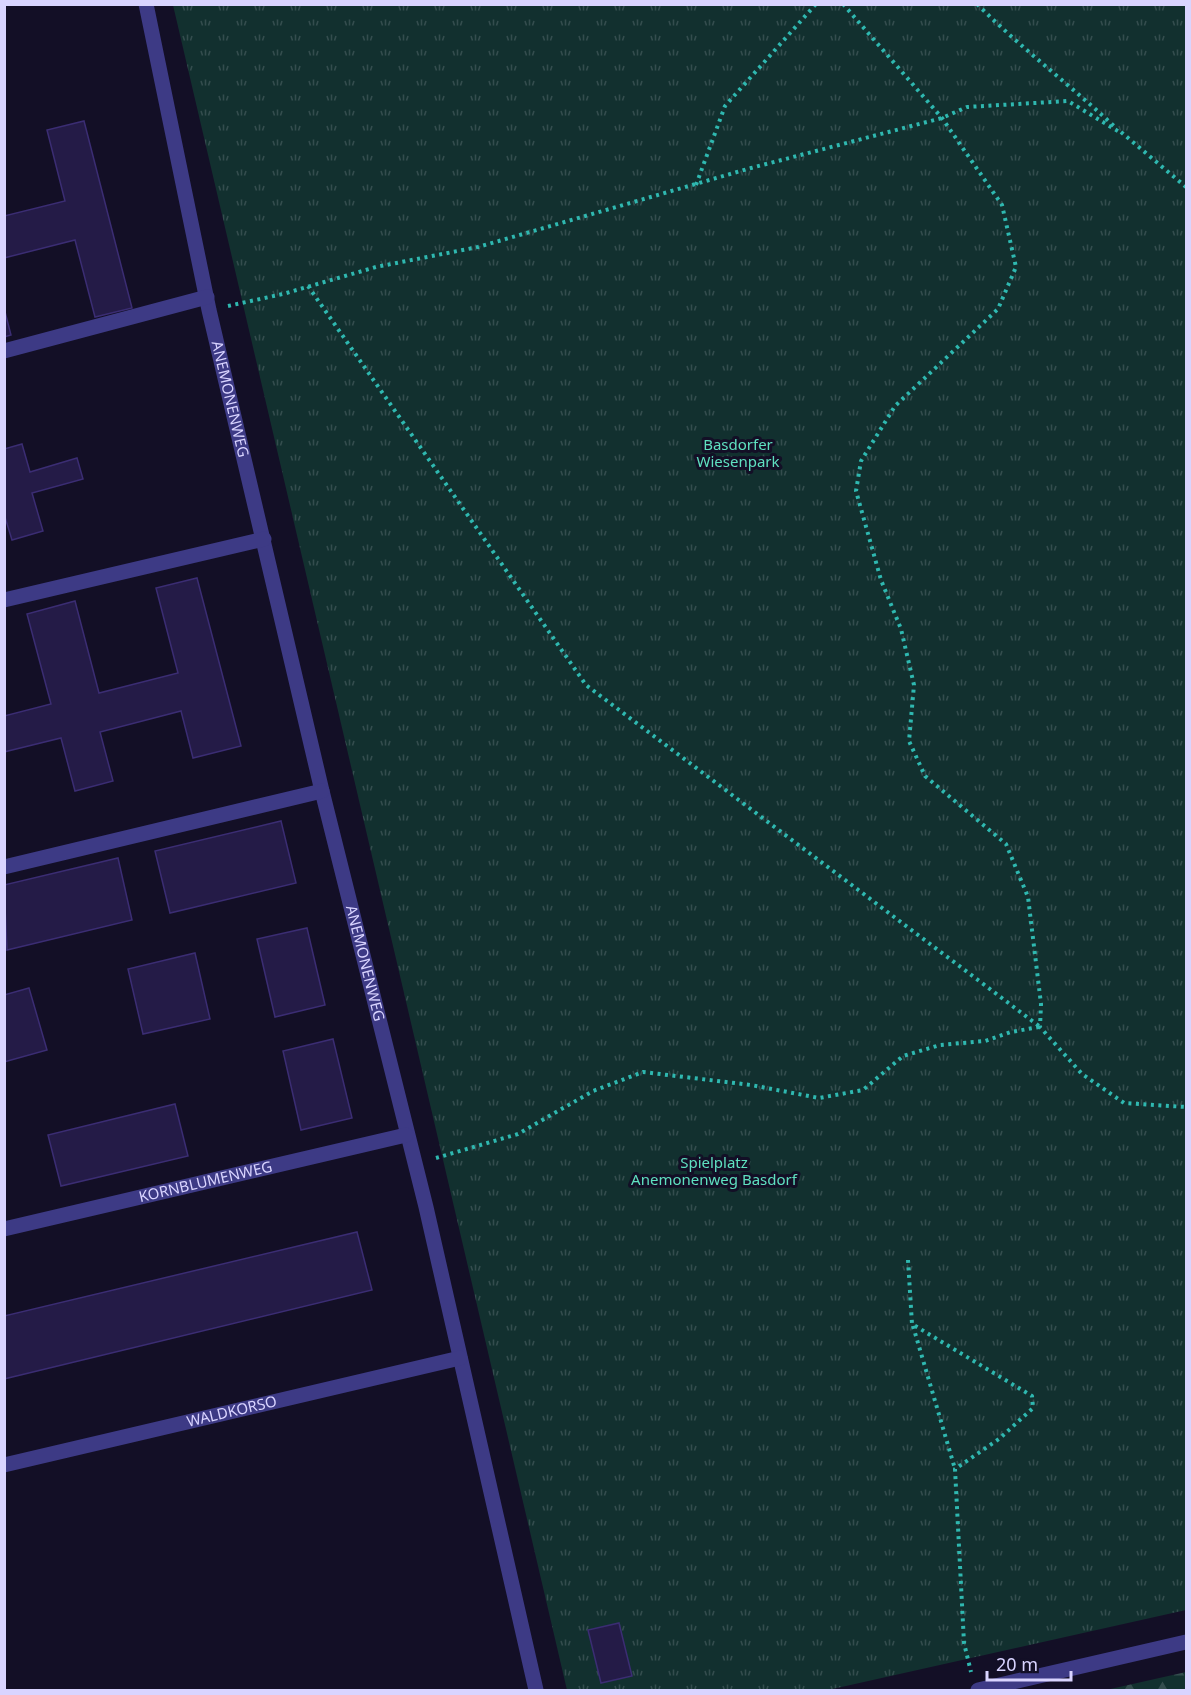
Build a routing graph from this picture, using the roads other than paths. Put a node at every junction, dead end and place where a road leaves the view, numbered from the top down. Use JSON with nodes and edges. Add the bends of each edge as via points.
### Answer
{"nodes":[{"id":1,"x":146,"y":4,"type":"edge"},
{"id":2,"x":208,"y":304,"type":"junction"},
{"id":3,"x":4,"y":351,"type":"edge"},
{"id":4,"x":264,"y":539,"type":"junction"},
{"id":5,"x":4,"y":600,"type":"edge"},
{"id":6,"x":322,"y":791,"type":"junction"},
{"id":7,"x":4,"y":867,"type":"edge"},
{"id":8,"x":406,"y":1135,"type":"junction"},
{"id":9,"x":4,"y":1229,"type":"edge"},
{"id":10,"x":459,"y":1358,"type":"junction"},
{"id":11,"x":4,"y":1465,"type":"edge"},
{"id":12,"x":1186,"y":1642,"type":"edge"},
{"id":13,"x":976,"y":1686,"type":"edge"},
{"id":14,"x":536,"y":1690,"type":"edge"}],
"edges":[{"from":1,"to":2,"type":"street","name":"ANEMONENWEG"},
{"from":2,"to":3,"type":"street"},
{"from":2,"to":4,"type":"street","name":"ANEMONENWEG"},
{"from":4,"to":5,"type":"street"},
{"from":4,"to":6,"type":"street","name":"ANEMONENWEG"},
{"from":6,"to":7,"type":"street"},
{"from":6,"to":8,"type":"street","name":"ANEMONENWEG"},
{"from":8,"to":9,"type":"street","name":"KORNBLUMENWEG"},
{"from":8,"to":10,"type":"street","name":"ANEMONENWEG"},
{"from":10,"to":11,"type":"street","name":"WALDKORSO"},
{"from":10,"to":14,"type":"street","name":"ANEMONENWEG"},
{"from":12,"to":13,"type":"street"}]}
